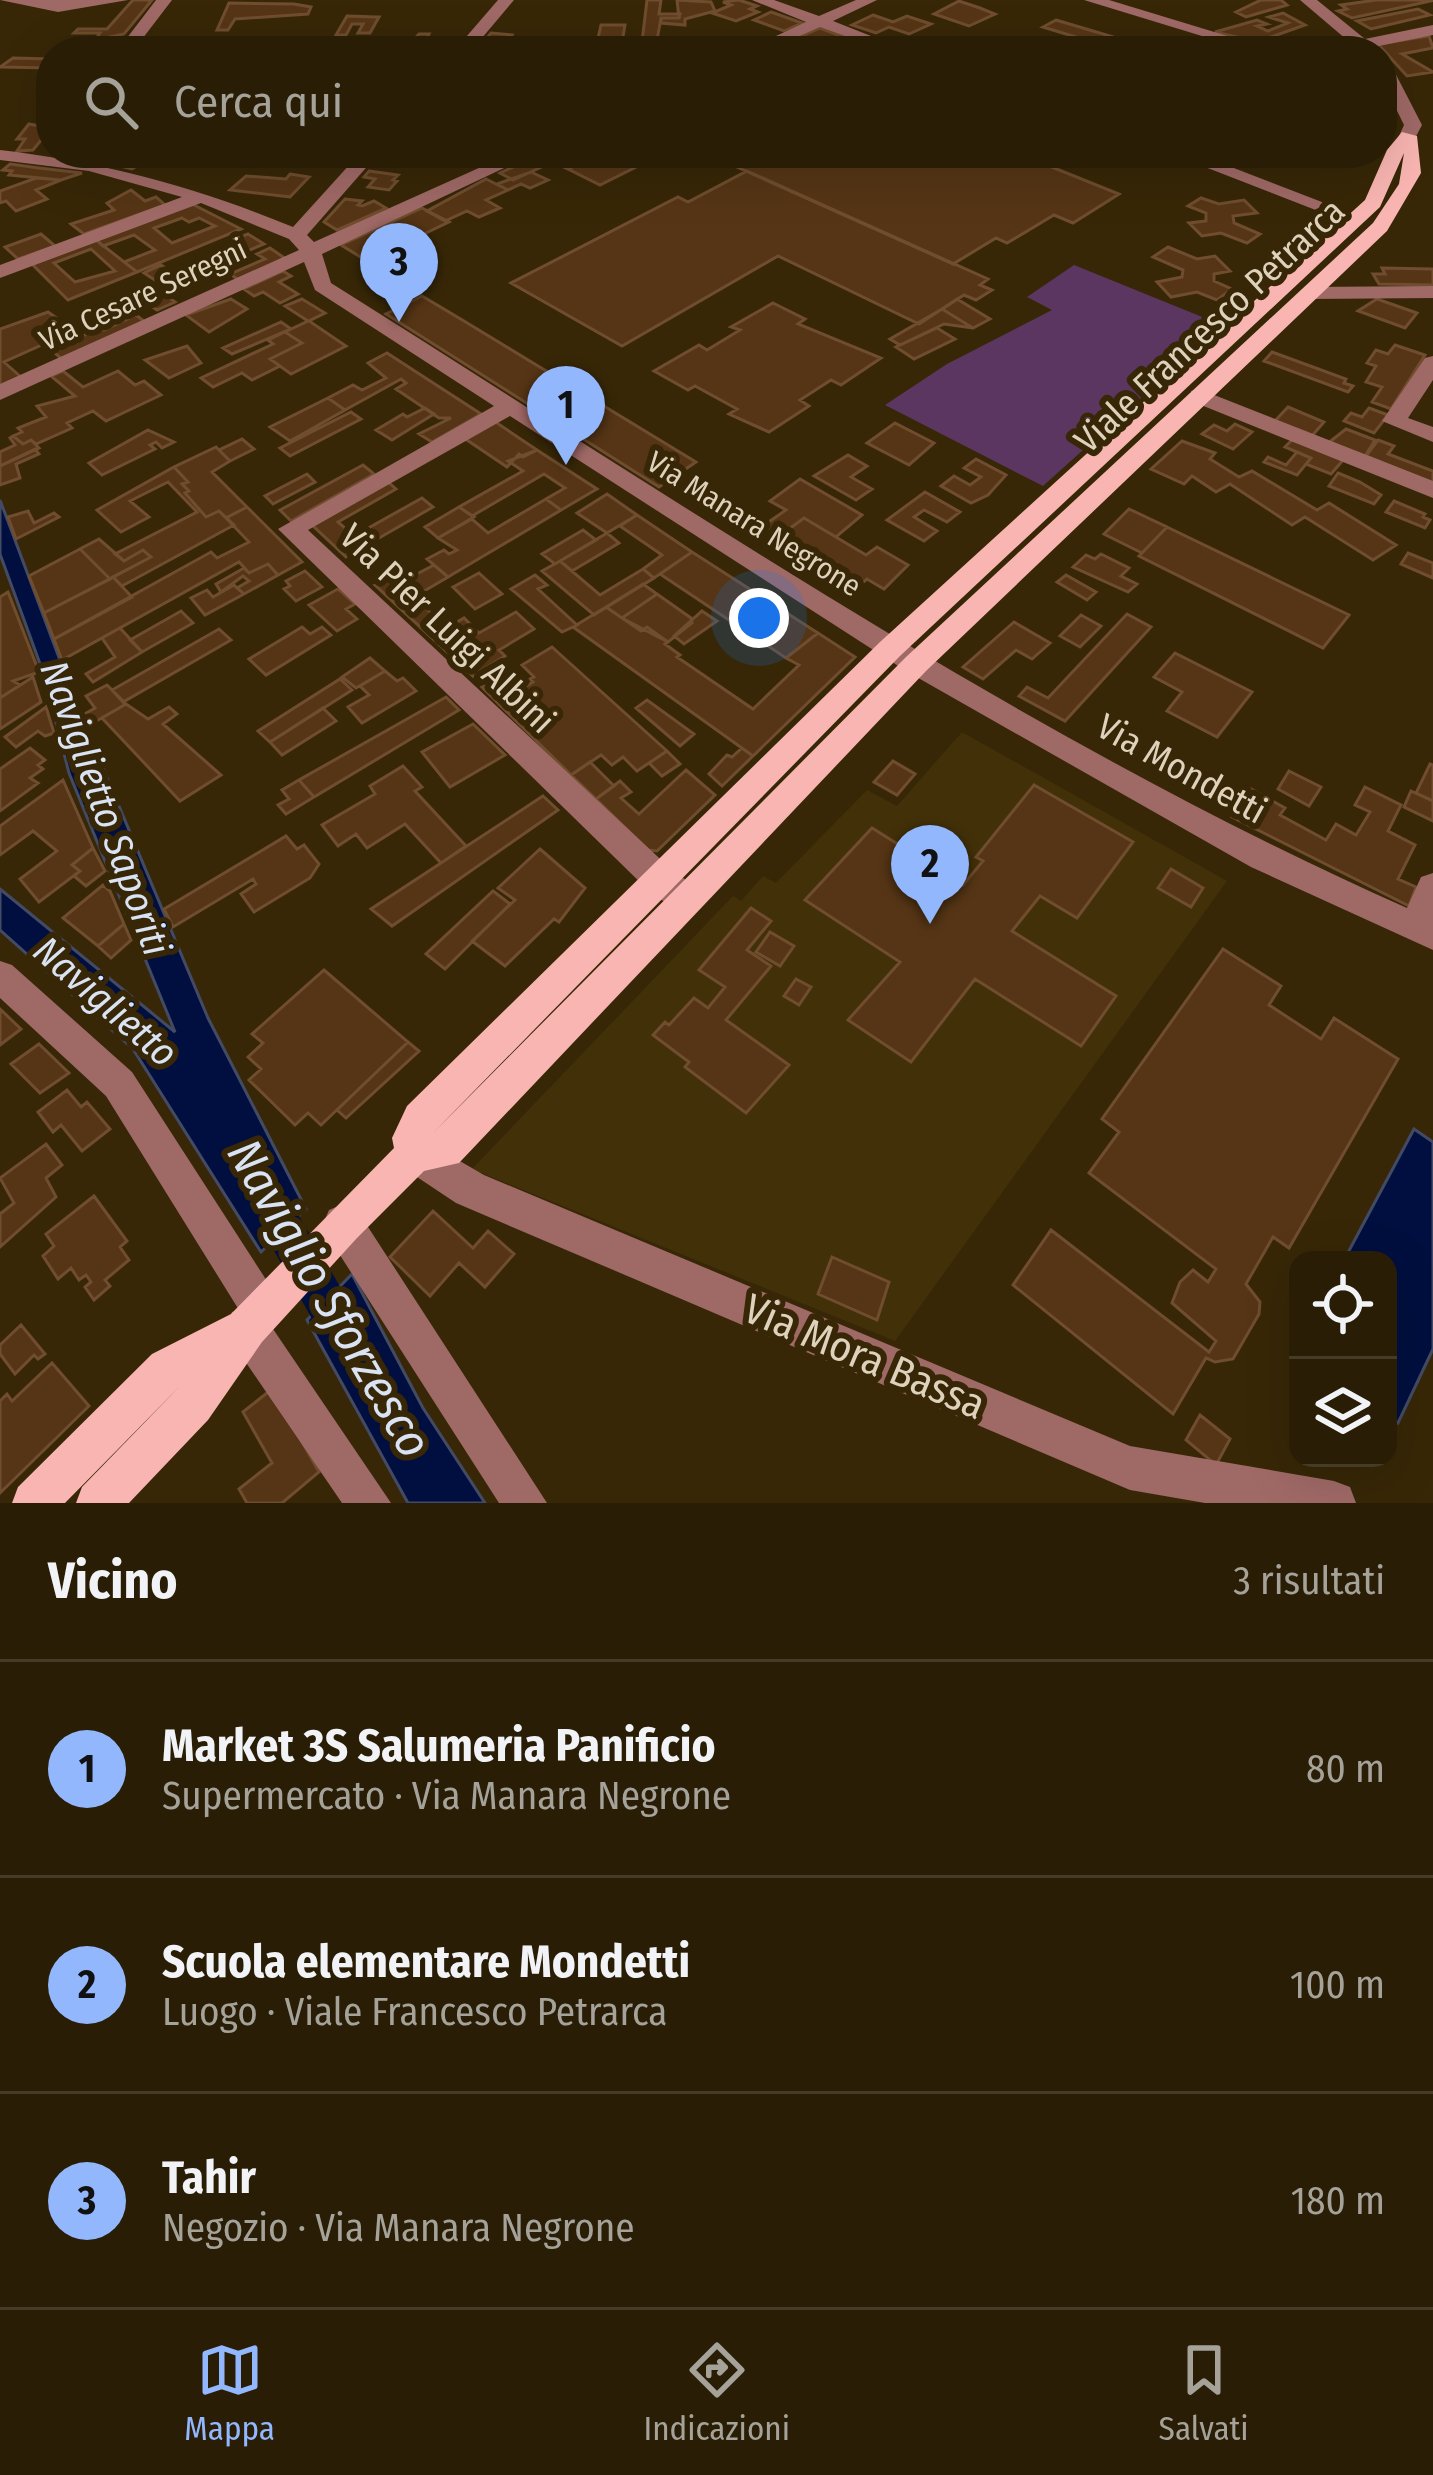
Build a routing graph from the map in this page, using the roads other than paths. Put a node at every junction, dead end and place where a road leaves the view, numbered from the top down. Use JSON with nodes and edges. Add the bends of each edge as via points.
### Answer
{"nodes":[{"id":1,"x":7,"y":0,"type":"edge"},
{"id":2,"x":120,"y":0,"type":"edge"},
{"id":3,"x":164,"y":0,"type":"edge"},
{"id":4,"x":506,"y":0,"type":"edge"},
{"id":5,"x":760,"y":0,"type":"edge"},
{"id":6,"x":869,"y":0,"type":"edge"},
{"id":7,"x":1092,"y":0,"type":"edge"},
{"id":8,"x":1295,"y":0,"type":"edge"},
{"id":9,"x":1309,"y":0,"type":"edge"},
{"id":10,"x":820,"y":22,"type":"junction"},
{"id":11,"x":1433,"y":30,"type":"edge"},
{"id":12,"x":136,"y":36,"type":"edge"},
{"id":13,"x":475,"y":36,"type":"edge"},
{"id":14,"x":787,"y":36,"type":"edge"},
{"id":15,"x":859,"y":36,"type":"edge"},
{"id":16,"x":1217,"y":36,"type":"edge"},
{"id":17,"x":1345,"y":36,"type":"edge"},
{"id":18,"x":1349,"y":36,"type":"edge"},
{"id":19,"x":1397,"y":40,"type":"edge"},
{"id":20,"x":1397,"y":88,"type":"edge"},
{"id":21,"x":1423,"y":130,"type":"edge"},
{"id":22,"x":36,"y":152,"type":"edge"},
{"id":23,"x":0,"y":154,"type":"edge"},
{"id":24,"x":1424,"y":159,"type":"edge"},
{"id":25,"x":97,"y":168,"type":"edge"},
{"id":26,"x":359,"y":168,"type":"edge"},
{"id":27,"x":490,"y":168,"type":"edge"},
{"id":28,"x":1218,"y":168,"type":"edge"},
{"id":29,"x":1389,"y":168,"type":"edge"},
{"id":30,"x":201,"y":196,"type":"junction"},
{"id":31,"x":1356,"y":219,"type":"junction"},
{"id":32,"x":304,"y":243,"type":"junction"},
{"id":33,"x":0,"y":272,"type":"edge"},
{"id":34,"x":1433,"y":292,"type":"edge"},
{"id":35,"x":1309,"y":293,"type":"junction"},
{"id":36,"x":1433,"y":363,"type":"edge"},
{"id":37,"x":0,"y":393,"type":"edge"},
{"id":38,"x":1199,"y":396,"type":"junction"},
{"id":39,"x":507,"y":407,"type":"junction"},
{"id":40,"x":1433,"y":435,"type":"edge"},
{"id":41,"x":1433,"y":490,"type":"edge"},
{"id":42,"x":903,"y":657,"type":"junction"},
{"id":43,"x":660,"y":880,"type":"junction"},
{"id":44,"x":1433,"y":887,"type":"edge"},
{"id":45,"x":685,"y":898,"type":"junction"},
{"id":46,"x":1424,"y":932,"type":"edge"},
{"id":47,"x":0,"y":976,"type":"edge"},
{"id":48,"x":415,"y":1154,"type":"junction"},
{"id":49,"x":336,"y":1232,"type":"junction"},
{"id":50,"x":264,"y":1307,"type":"junction"},
{"id":51,"x":34,"y":1503,"type":"edge"},
{"id":52,"x":98,"y":1503,"type":"edge"},
{"id":53,"x":369,"y":1503,"type":"edge"},
{"id":54,"x":525,"y":1503,"type":"edge"},
{"id":55,"x":1334,"y":1503,"type":"edge"}],
"edges":[{"from":1,"to":2,"type":"street","via":[[58,7]]},
{"from":3,"to":12,"type":"street"},
{"from":4,"to":13,"type":"street"},
{"from":5,"to":10,"type":"street"},
{"from":6,"to":10,"type":"street"},
{"from":7,"to":16,"type":"street"},
{"from":8,"to":17,"type":"street"},
{"from":9,"to":18,"type":"street"},
{"from":10,"to":14,"type":"street"},
{"from":10,"to":15,"type":"street"},
{"from":11,"to":19,"type":"street"},
{"from":20,"to":21,"type":"street"},
{"from":21,"to":24,"type":"main road","name":"Viale Francesco Petrarca"},
{"from":22,"to":23,"type":"street"},
{"from":24,"to":35,"type":"main road","name":"Viale Francesco Petrarca","via":[[1380,227]]},
{"from":25,"to":30,"type":"street"},
{"from":26,"to":32,"type":"street"},
{"from":27,"to":32,"type":"street","name":"Via Cesare Seregni"},
{"from":28,"to":31,"type":"street"},
{"from":29,"to":31,"type":"main road","name":"Viale Francesco Petrarca"},
{"from":30,"to":32,"type":"street"},
{"from":30,"to":33,"type":"street"},
{"from":31,"to":42,"type":"main road","name":"Viale Francesco Petrarca"},
{"from":32,"to":37,"type":"street","name":"Via Cesare Seregni"},
{"from":32,"to":39,"type":"street","name":"Via Manara Negrone","via":[[322,286]]},
{"from":34,"to":35,"type":"street"},
{"from":35,"to":38,"type":"main road","name":"Viale Francesco Petrarca"},
{"from":36,"to":40,"type":"street","via":[[1394,421]]},
{"from":38,"to":41,"type":"street"},
{"from":38,"to":42,"type":"main road","name":"Viale Francesco Petrarca"},
{"from":39,"to":42,"type":"street","name":"Via Manara Negrone"},
{"from":39,"to":43,"type":"street","name":"Via Pier Luigi Albini","via":[[291,529]]},
{"from":42,"to":43,"type":"main road","name":"Viale Francesco Petrarca"},
{"from":42,"to":45,"type":"main road","name":"Viale Francesco Petrarca"},
{"from":42,"to":46,"type":"street","name":"Via Mondetti","via":[[1262,858]]},
{"from":43,"to":45,"type":"street","name":"Via Pier Luigi Albini"},
{"from":43,"to":48,"type":"main road","name":"Viale Francesco Petrarca","via":[[421,1119],[411,1138]]},
{"from":44,"to":46,"type":"street","name":"Via Mondetti"},
{"from":45,"to":48,"type":"main road","name":"Viale Francesco Petrarca","via":[[446,1150]]},
{"from":47,"to":50,"type":"street","via":[[118,1084]]},
{"from":48,"to":49,"type":"main road","name":"Viale Francesco Petrarca"},
{"from":48,"to":55,"type":"street","name":"Via Mora Bassa","via":[[470,1189],[1130,1468]]},
{"from":49,"to":50,"type":"main road","name":"Viale Francesco Petrarca"},
{"from":49,"to":54,"type":"street"},
{"from":50,"to":51,"type":"main road","name":"Viale Francesco Petrarca","via":[[167,1369]]},
{"from":50,"to":52,"type":"main road","name":"Viale Francesco Petrarca","via":[[193,1405]]},
{"from":50,"to":53,"type":"street"}]}
